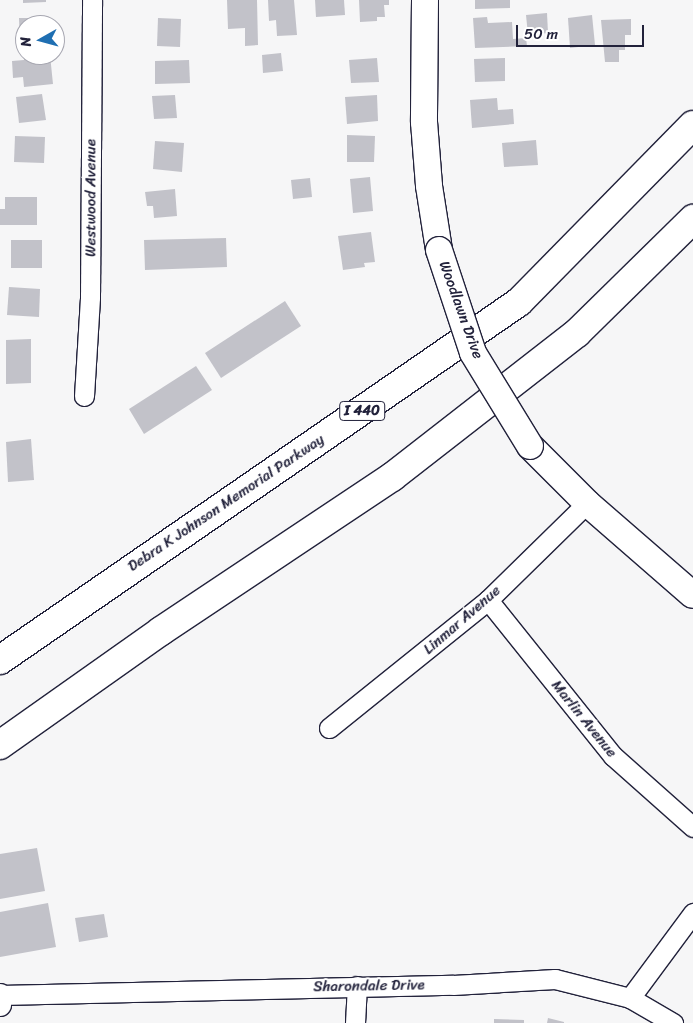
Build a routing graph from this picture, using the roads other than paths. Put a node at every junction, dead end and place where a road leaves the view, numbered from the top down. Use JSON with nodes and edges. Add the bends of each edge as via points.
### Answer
{"nodes":[{"id":1,"x":92,"y":0,"type":"edge"},
{"id":2,"x":425,"y":0,"type":"edge"},
{"id":3,"x":693,"y":124,"type":"edge"},
{"id":4,"x":693,"y":219,"type":"edge"},
{"id":5,"x":84,"y":396,"type":"dead end"},
{"id":6,"x":587,"y":503,"type":"junction"},
{"id":7,"x":693,"y":595,"type":"edge"},
{"id":8,"x":488,"y":600,"type":"junction"},
{"id":9,"x":0,"y":660,"type":"edge"},
{"id":10,"x":330,"y":728,"type":"dead end"},
{"id":11,"x":0,"y":745,"type":"edge"},
{"id":12,"x":693,"y":827,"type":"edge"},
{"id":13,"x":693,"y":913,"type":"edge"},
{"id":14,"x":357,"y":986,"type":"junction"},
{"id":15,"x":0,"y":995,"type":"edge"},
{"id":16,"x":630,"y":998,"type":"junction"},
{"id":17,"x":0,"y":1005,"type":"edge"},
{"id":18,"x":355,"y":1023,"type":"edge"},
{"id":19,"x":673,"y":1023,"type":"edge"}],
"edges":[{"from":1,"to":5,"type":"street","name":"Westwood Avenue","via":[[90,297]]},
{"from":2,"to":6,"type":"main road","name":"Woodlawn Drive","bridge":true,"via":[[424,122],[439,250],[473,353],[530,446]]},
{"from":3,"to":9,"type":"highway","name":"Debra K Johnson Memorial Parkway","number":"I 440","via":[[519,302]]},
{"from":4,"to":11,"type":"highway","via":[[577,333],[392,477],[161,631]]},
{"from":6,"to":7,"type":"main road","name":"Woodlawn Drive"},
{"from":6,"to":8,"type":"street","name":"Linmar Avenue"},
{"from":8,"to":10,"type":"street","name":"Linmar Avenue"},
{"from":8,"to":12,"type":"street","name":"Marlin Avenue","via":[[613,756]]},
{"from":13,"to":16,"type":"street"},
{"from":14,"to":15,"type":"street","name":"Sharondale Drive"},
{"from":14,"to":16,"type":"street","name":"Sharondale Drive","via":[[555,979]]},
{"from":14,"to":18,"type":"street"},
{"from":15,"to":17,"type":"street"},
{"from":16,"to":19,"type":"street","name":"Sharondale Drive"}]}
